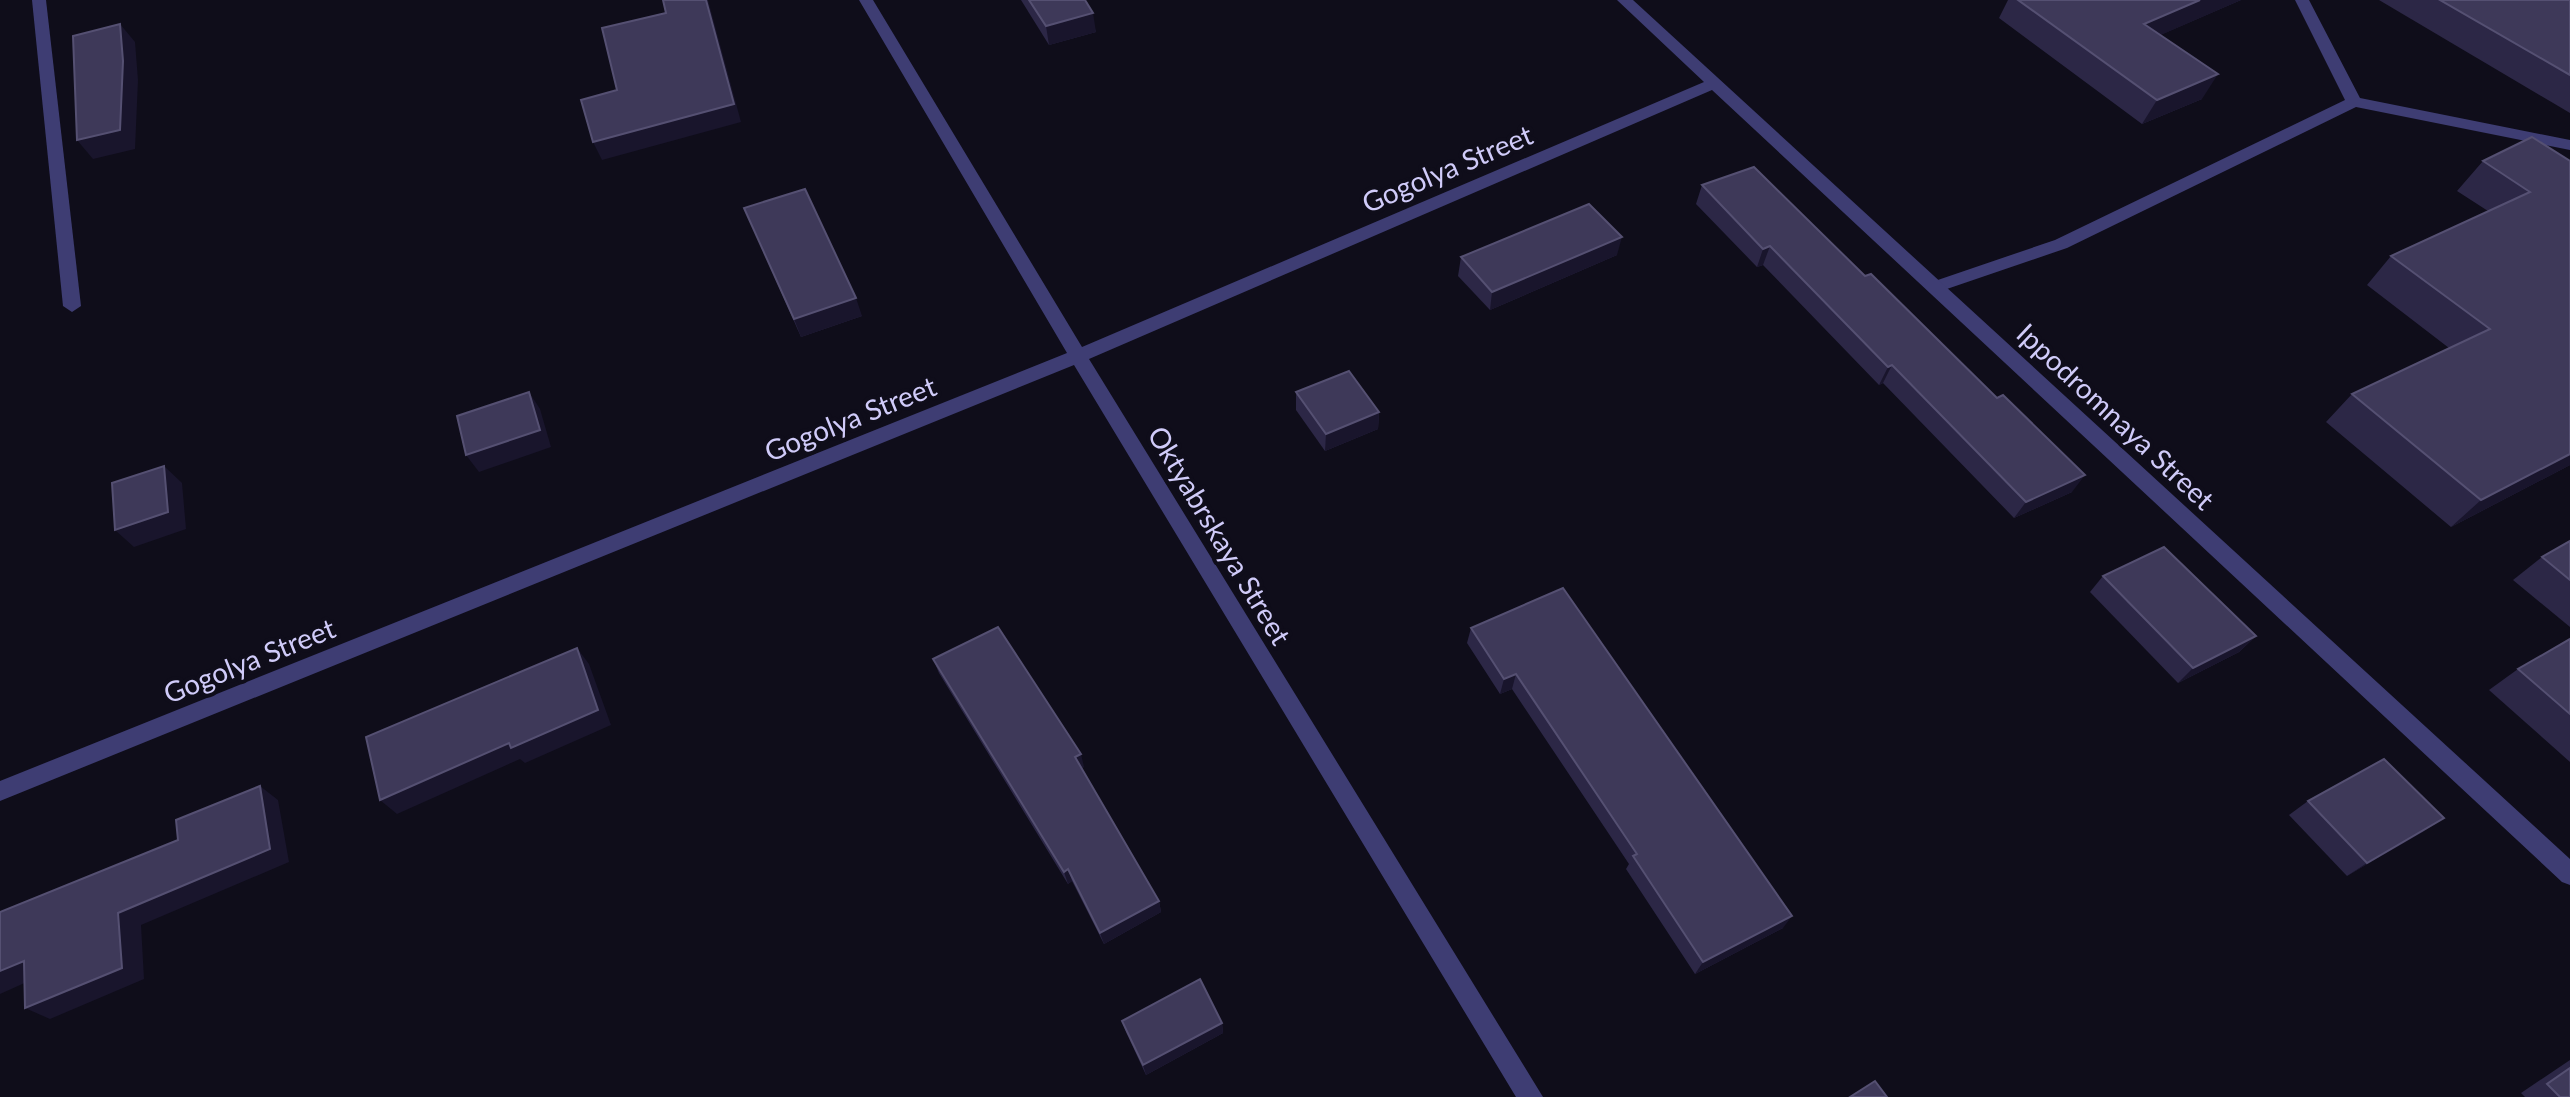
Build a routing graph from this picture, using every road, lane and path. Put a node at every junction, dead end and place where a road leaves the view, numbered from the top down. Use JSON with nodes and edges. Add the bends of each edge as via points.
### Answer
{"nodes":[{"id":1,"x":39,"y":0,"type":"edge"},
{"id":2,"x":866,"y":0,"type":"edge"},
{"id":3,"x":1624,"y":0,"type":"edge"},
{"id":4,"x":2302,"y":0,"type":"edge"},
{"id":5,"x":1715,"y":83,"type":"junction"},
{"id":6,"x":2354,"y":102,"type":"junction"},
{"id":7,"x":2570,"y":145,"type":"edge"},
{"id":8,"x":1935,"y":287,"type":"junction"},
{"id":9,"x":72,"y":306,"type":"dead end"},
{"id":10,"x":1078,"y":356,"type":"junction"},
{"id":11,"x":0,"y":791,"type":"edge"},
{"id":12,"x":2570,"y":874,"type":"edge"},
{"id":13,"x":1530,"y":1097,"type":"edge"}],
"edges":[{"from":1,"to":9,"type":"street"},
{"from":2,"to":10,"type":"street","name":"Oktyabrskaya Street"},
{"from":3,"to":5,"type":"street","name":"Ippodromnaya Street"},
{"from":4,"to":6,"type":"street"},
{"from":5,"to":8,"type":"street","name":"Ippodromnaya Street"},
{"from":5,"to":10,"type":"street","name":"Gogolya Street"},
{"from":6,"to":7,"type":"street"},
{"from":6,"to":8,"type":"street","via":[[2061,244]]},
{"from":8,"to":12,"type":"street","name":"Ippodromnaya Street"},
{"from":10,"to":11,"type":"street","name":"Gogolya Street"},
{"from":10,"to":13,"type":"street","name":"Oktyabrskaya Street"}]}
